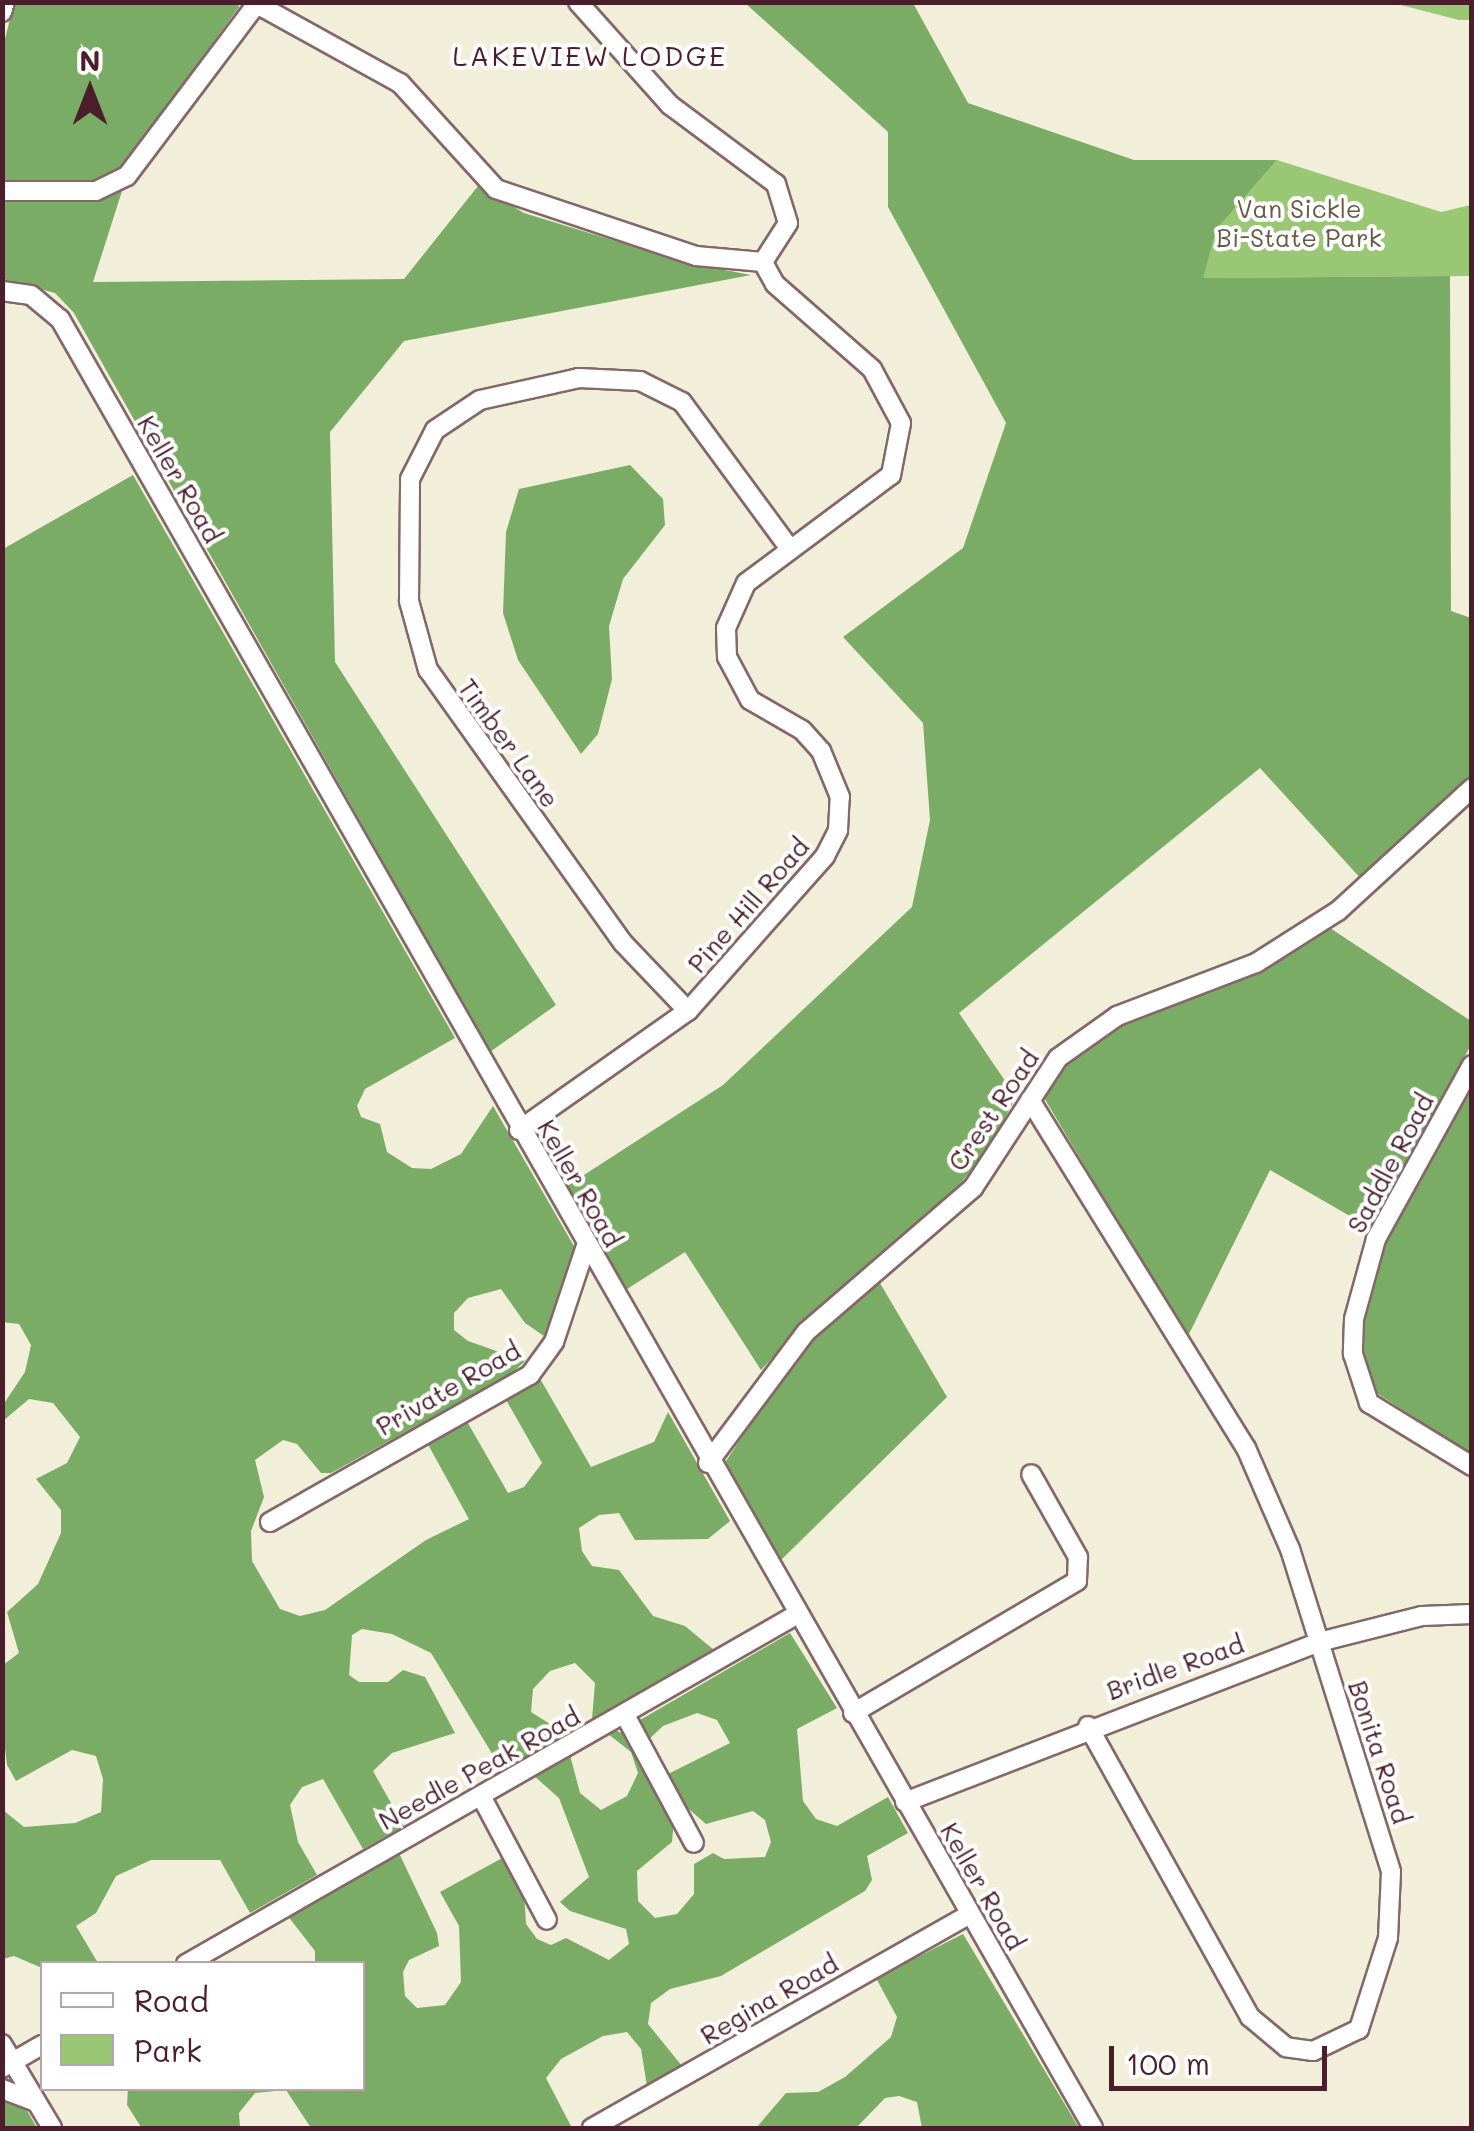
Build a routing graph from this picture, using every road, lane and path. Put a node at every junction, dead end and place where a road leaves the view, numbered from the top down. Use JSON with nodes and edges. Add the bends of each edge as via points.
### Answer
{"nodes":[{"id":1,"x":5,"y":2,"type":"edge"},
{"id":2,"x":578,"y":2,"type":"edge"},
{"id":3,"x":254,"y":4,"type":"edge"},
{"id":4,"x":2,"y":12,"type":"edge"},
{"id":5,"x":2,"y":191,"type":"edge"},
{"id":6,"x":763,"y":262,"type":"junction"},
{"id":7,"x":2,"y":291,"type":"edge"},
{"id":8,"x":790,"y":549,"type":"junction"},
{"id":9,"x":1472,"y":788,"type":"edge"},
{"id":10,"x":688,"y":1011,"type":"junction"},
{"id":11,"x":1472,"y":1066,"type":"edge"},
{"id":12,"x":1030,"y":1100,"type":"junction"},
{"id":13,"x":519,"y":1130,"type":"junction"},
{"id":14,"x":587,"y":1243,"type":"junction"},
{"id":15,"x":708,"y":1462,"type":"junction"},
{"id":16,"x":1472,"y":1466,"type":"edge"},
{"id":17,"x":1030,"y":1474,"type":"dead end"},
{"id":18,"x":270,"y":1522,"type":"dead end"},
{"id":19,"x":1472,"y":1614,"type":"edge"},
{"id":20,"x":796,"y":1615,"type":"junction"},
{"id":21,"x":1319,"y":1642,"type":"junction"},
{"id":22,"x":853,"y":1713,"type":"junction"},
{"id":23,"x":624,"y":1715,"type":"junction"},
{"id":24,"x":1088,"y":1726,"type":"junction"},
{"id":25,"x":481,"y":1796,"type":"junction"},
{"id":26,"x":905,"y":1802,"type":"junction"},
{"id":27,"x":694,"y":1843,"type":"dead end"},
{"id":28,"x":970,"y":1914,"type":"junction"},
{"id":29,"x":547,"y":1920,"type":"dead end"},
{"id":30,"x":191,"y":1961,"type":"edge"},
{"id":31,"x":2,"y":2044,"type":"edge"},
{"id":32,"x":40,"y":2046,"type":"edge"},
{"id":33,"x":8,"y":2065,"type":"edge"},
{"id":34,"x":2,"y":2089,"type":"edge"},
{"id":35,"x":36,"y":2102,"type":"junction"},
{"id":36,"x":52,"y":2128,"type":"edge"},
{"id":37,"x":592,"y":2128,"type":"edge"},
{"id":38,"x":1093,"y":2128,"type":"edge"}],
"edges":[{"from":1,"to":4,"type":"street"},
{"from":2,"to":6,"type":"street","via":[[670,105],[776,184],[788,223]]},
{"from":3,"to":5,"type":"street","via":[[126,176],[96,191]]},
{"from":3,"to":6,"type":"street","via":[[400,83],[496,189],[696,256]]},
{"from":6,"to":8,"type":"street","name":"Pine Hill Road","via":[[775,284],[872,370],[901,423],[891,475]]},
{"from":7,"to":13,"type":"street","name":"Keller Road","via":[[30,295],[60,319]]},
{"from":8,"to":10,"type":"street","name":"Pine Hill Road","via":[[733,601],[727,656],[750,700],[802,730],[821,751],[840,798],[838,830],[826,856]]},
{"from":8,"to":10,"type":"street","name":"Timber Lane","via":[[682,402],[640,380],[579,378],[480,400],[435,430],[410,479],[409,601],[428,670],[624,943]]},
{"from":9,"to":12,"type":"street","name":"Crest Road","via":[[1338,911],[1256,963],[1084,1035],[1058,1058]]},
{"from":10,"to":13,"type":"street","name":"Pine Hill Road"},
{"from":11,"to":16,"type":"street","name":"Saddle Road","via":[[1376,1239],[1354,1318],[1353,1354],[1369,1403]]},
{"from":12,"to":15,"type":"street","name":"Crest Road","via":[[974,1188],[806,1332]]},
{"from":12,"to":21,"type":"street","name":"Bonita Road","via":[[1246,1448],[1290,1549]]},
{"from":13,"to":14,"type":"street","name":"Keller Road"},
{"from":14,"to":15,"type":"street","name":"Keller Road"},
{"from":14,"to":18,"type":"street","name":"Private Road","via":[[554,1342],[530,1374]]},
{"from":15,"to":20,"type":"street","name":"Keller Road"},
{"from":17,"to":22,"type":"street","via":[[1078,1557],[1077,1581]]},
{"from":19,"to":21,"type":"street","name":"Bridle Road","via":[[1422,1616]]},
{"from":20,"to":22,"type":"street","name":"Keller Road"},
{"from":20,"to":23,"type":"street","name":"Needle Peak Road"},
{"from":21,"to":24,"type":"street","name":"Bridle Road"},
{"from":21,"to":24,"type":"street","name":"Bonita Road","via":[[1378,1824],[1392,1900],[1371,2006],[1359,2029],[1339,2044],[1313,2052],[1286,2048],[1250,2017]]},
{"from":22,"to":26,"type":"street","name":"Keller Road"},
{"from":23,"to":25,"type":"street","name":"Needle Peak Road"},
{"from":23,"to":27,"type":"street"},
{"from":24,"to":26,"type":"street","name":"Bridle Road"},
{"from":25,"to":29,"type":"street"},
{"from":25,"to":30,"type":"street","name":"Needle Peak Road"},
{"from":26,"to":28,"type":"street","name":"Keller Road"},
{"from":28,"to":37,"type":"street","name":"Regina Road"},
{"from":28,"to":38,"type":"street","name":"Keller Road"},
{"from":31,"to":33,"type":"street"},
{"from":32,"to":33,"type":"street"},
{"from":33,"to":35,"type":"street"},
{"from":34,"to":35,"type":"street"},
{"from":35,"to":36,"type":"street"}]}
